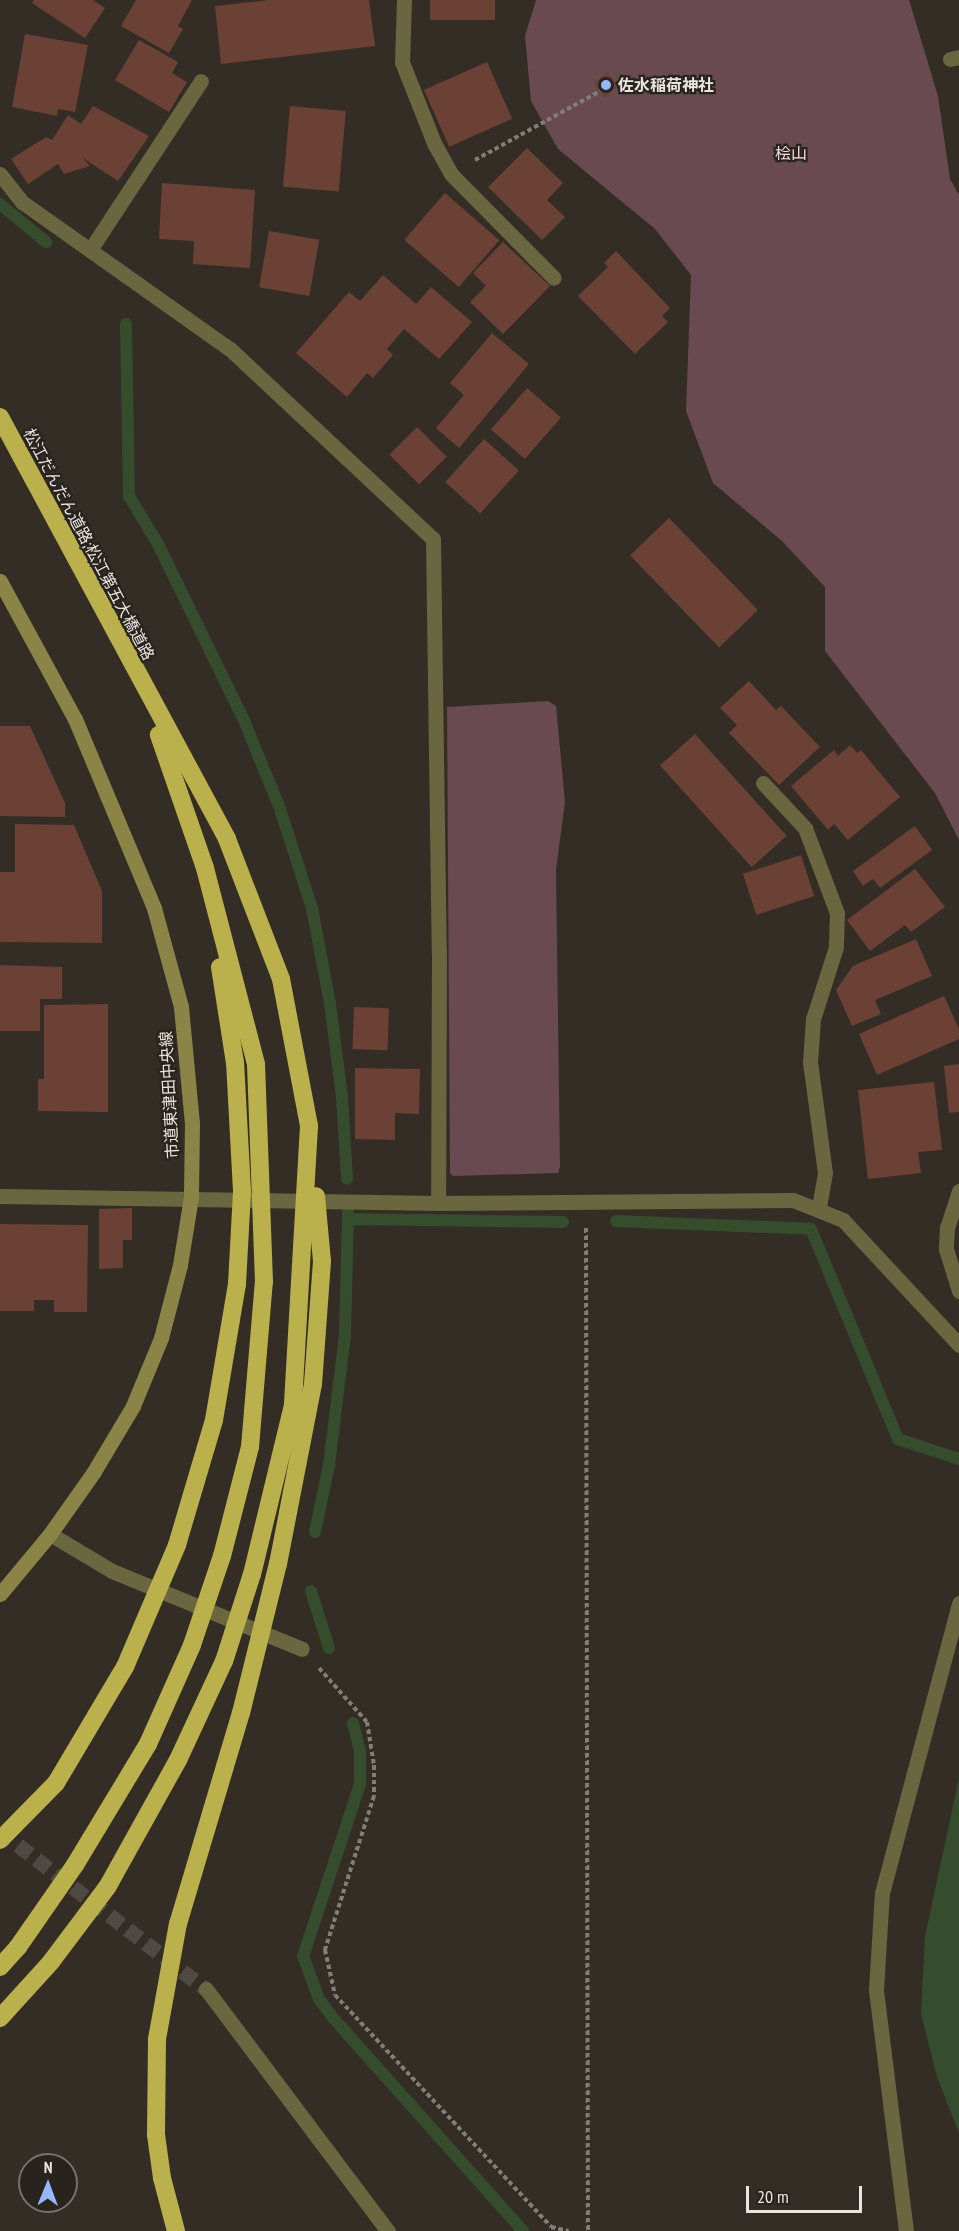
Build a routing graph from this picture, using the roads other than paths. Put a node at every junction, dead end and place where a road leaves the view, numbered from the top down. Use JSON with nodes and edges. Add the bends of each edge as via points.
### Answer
{"nodes":[{"id":1,"x":404,"y":0,"type":"edge"},
{"id":2,"x":201,"y":81,"type":"dead end"},
{"id":3,"x":0,"y":174,"type":"edge"},
{"id":4,"x":90,"y":250,"type":"junction"},
{"id":5,"x":554,"y":278,"type":"dead end"},
{"id":6,"x":0,"y":417,"type":"edge"},
{"id":7,"x":0,"y":581,"type":"edge"},
{"id":8,"x":144,"y":690,"type":"junction"},
{"id":9,"x":763,"y":783,"type":"dead end"},
{"id":10,"x":205,"y":868,"type":"junction"},
{"id":11,"x":309,"y":1126,"type":"junction"},
{"id":12,"x":959,"y":1191,"type":"edge"},
{"id":13,"x":0,"y":1196,"type":"edge"},
{"id":14,"x":191,"y":1197,"type":"junction"},
{"id":15,"x":438,"y":1203,"type":"junction"},
{"id":16,"x":819,"y":1207,"type":"junction"},
{"id":17,"x":959,"y":1292,"type":"edge"},
{"id":18,"x":959,"y":1345,"type":"edge"},
{"id":19,"x":50,"y":1534,"type":"junction"},
{"id":20,"x":0,"y":1594,"type":"edge"},
{"id":21,"x":959,"y":1603,"type":"edge"},
{"id":22,"x":302,"y":1649,"type":"road end"},
{"id":23,"x":0,"y":1840,"type":"edge"},
{"id":24,"x":0,"y":1966,"type":"edge"},
{"id":25,"x":206,"y":1989,"type":"tunnel mouth"},
{"id":26,"x":0,"y":2018,"type":"edge"},
{"id":27,"x":176,"y":2231,"type":"edge"},
{"id":28,"x":388,"y":2231,"type":"edge"},
{"id":29,"x":906,"y":2231,"type":"edge"}],
"edges":[{"from":1,"to":5,"type":"street","via":[[402,62],[434,144],[451,174]]},
{"from":2,"to":4,"type":"street"},
{"from":3,"to":4,"type":"street","via":[[22,202]]},
{"from":4,"to":15,"type":"street","via":[[230,349],[433,539]]},
{"from":6,"to":8,"type":"highway","name":"松江だんだん道路;松江第五大橋道路"},
{"from":7,"to":14,"type":"street","name":"市道東津田中央線","via":[[75,719],[154,908],[182,1007],[192,1123]]},
{"from":8,"to":10,"type":"highway"},
{"from":8,"to":11,"type":"highway","via":[[227,839],[281,979]]},
{"from":9,"to":16,"type":"street","via":[[805,828],[837,913],[836,947],[813,1019],[810,1062],[825,1173]]},
{"from":10,"to":23,"type":"highway","via":[[235,1064],[242,1191],[237,1284],[214,1420],[177,1545],[125,1666],[56,1783]]},
{"from":10,"to":24,"type":"highway","via":[[256,1064],[264,1282],[250,1447],[222,1556],[148,1744],[75,1865],[18,1947]]},
{"from":11,"to":26,"type":"highway","via":[[292,1405],[252,1574],[224,1661],[178,1760],[108,1886],[51,1962]]},
{"from":11,"to":27,"type":"highway","via":[[322,1261],[313,1384],[278,1564],[241,1713],[178,1924],[157,2038],[156,2135]]},
{"from":12,"to":17,"type":"street","via":[[947,1227],[946,1250]]},
{"from":13,"to":14,"type":"street"},
{"from":14,"to":15,"type":"street"},
{"from":14,"to":19,"type":"street","name":"市道東津田中央線","via":[[180,1265],[161,1338],[133,1406]]},
{"from":15,"to":16,"type":"street","via":[[793,1200]]},
{"from":16,"to":18,"type":"street","via":[[843,1220],[866,1242]]},
{"from":19,"to":20,"type":"street","name":"市道東津田中央線"},
{"from":19,"to":22,"type":"street","via":[[112,1571]]},
{"from":21,"to":29,"type":"street","via":[[882,1893],[876,1990]]},
{"from":25,"to":28,"type":"street"}]}
